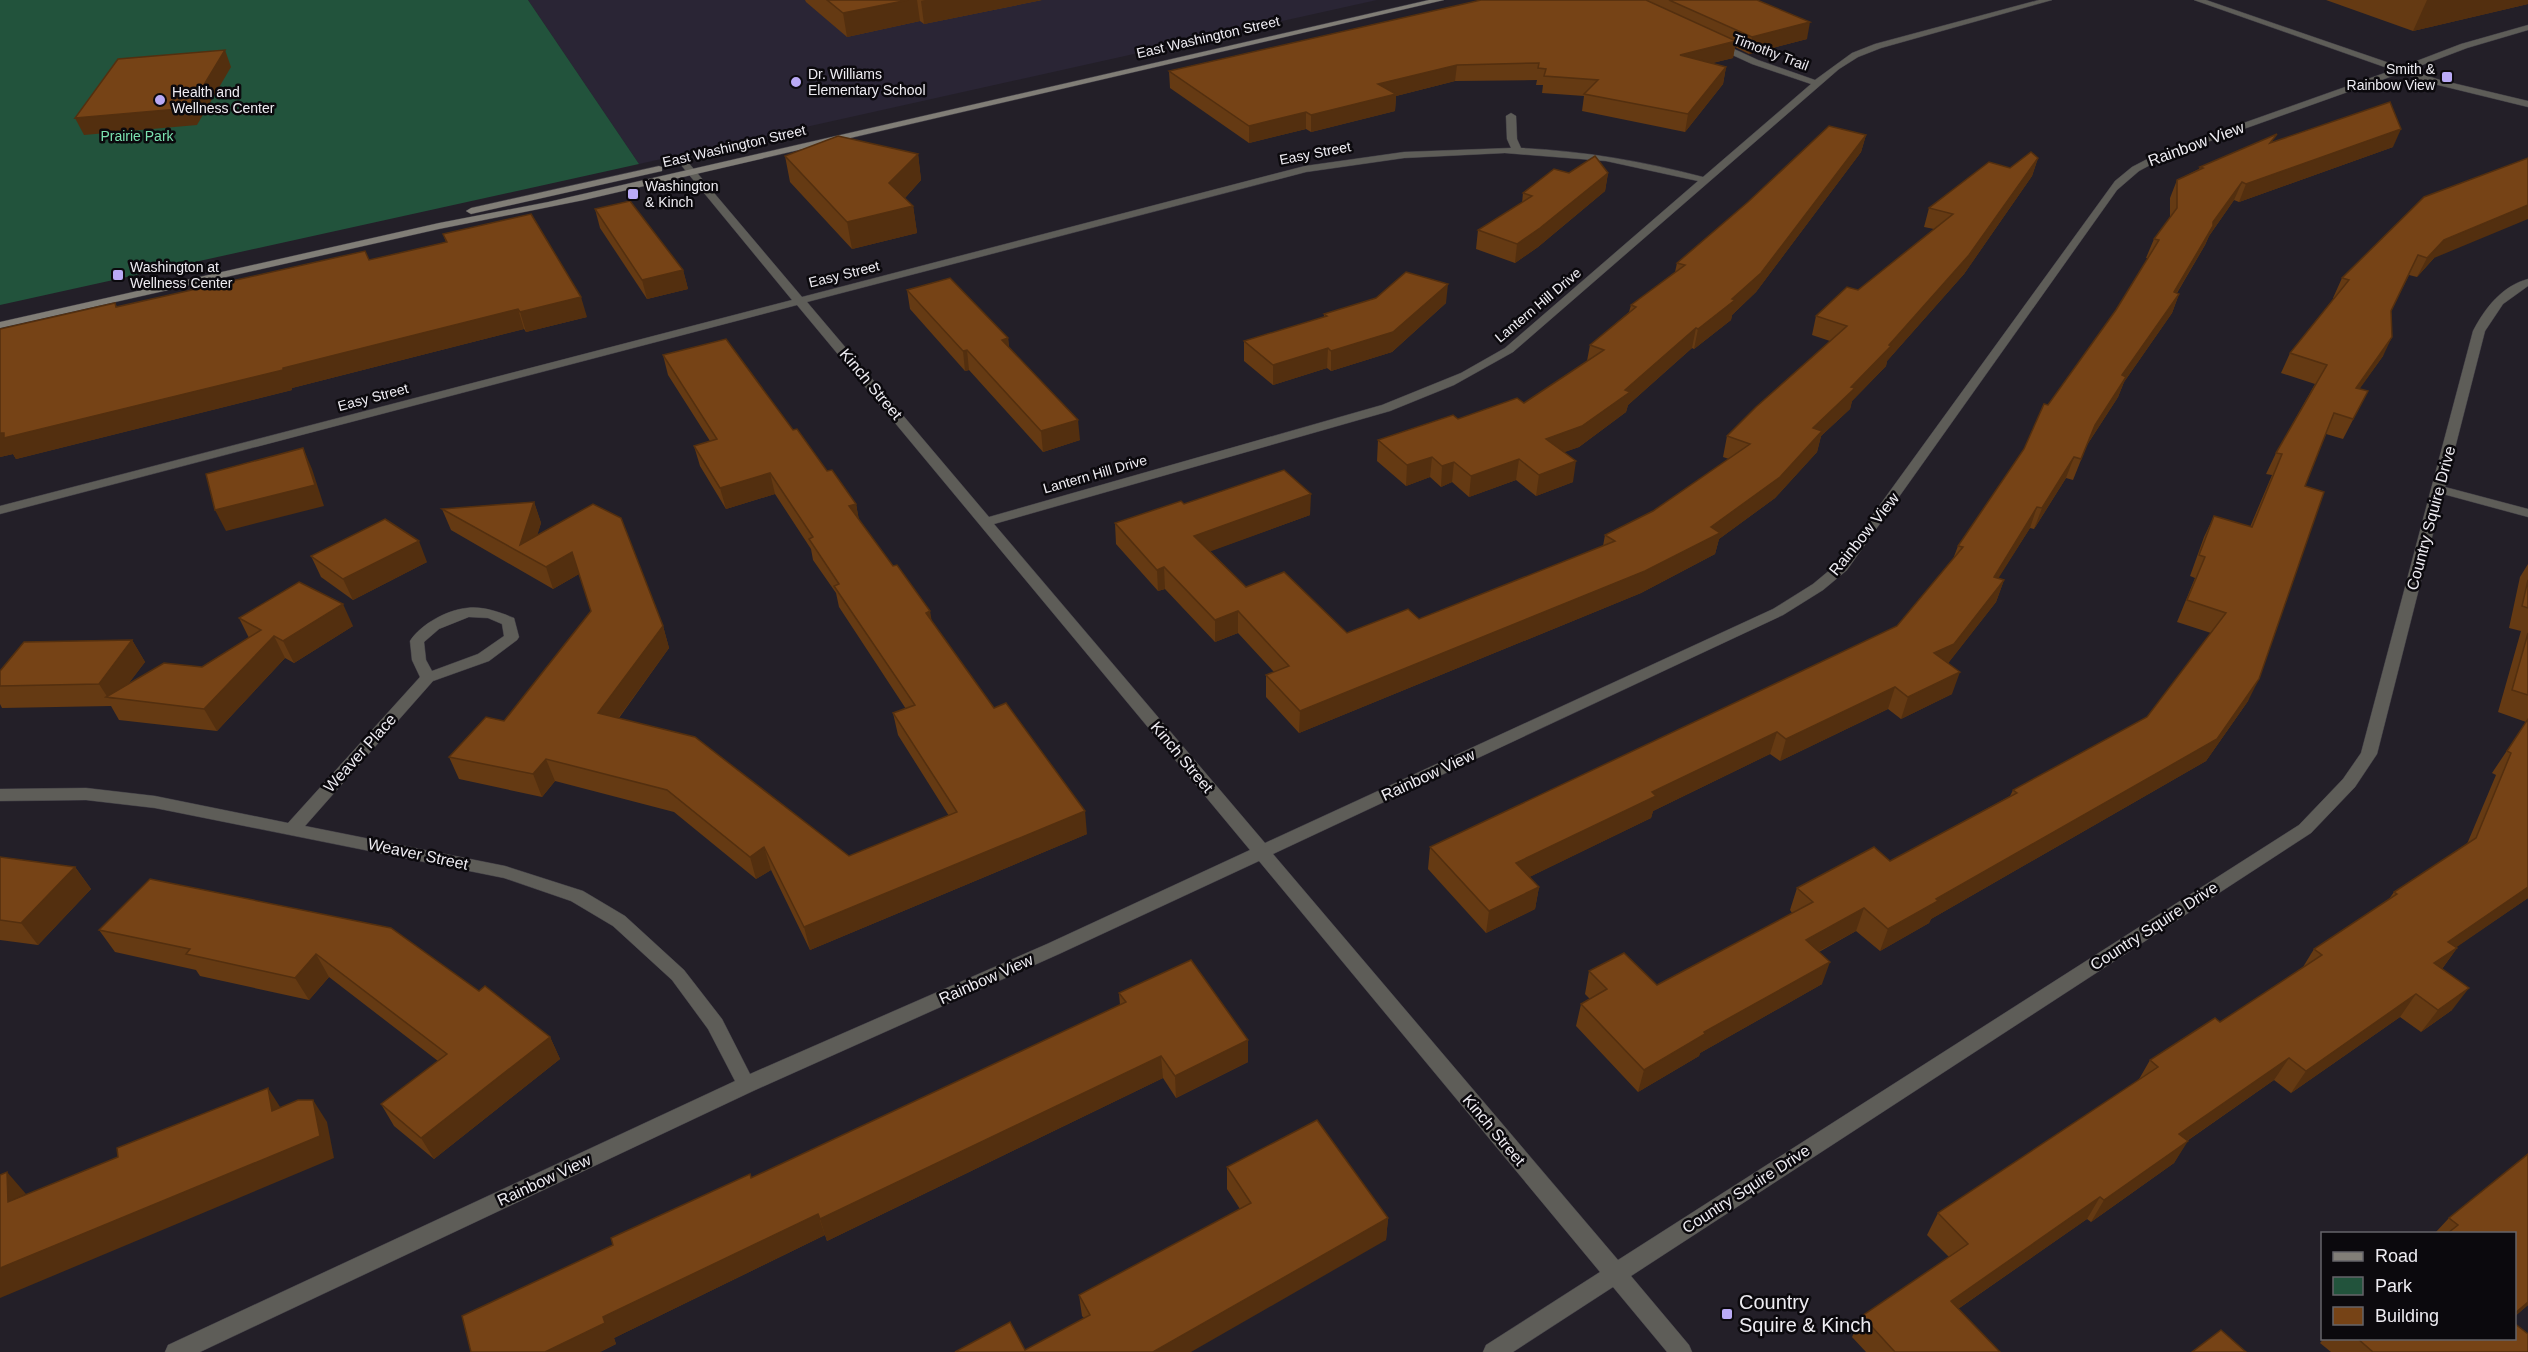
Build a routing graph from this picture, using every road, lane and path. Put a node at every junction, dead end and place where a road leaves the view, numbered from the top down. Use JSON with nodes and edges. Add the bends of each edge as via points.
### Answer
{"nodes":[{"id":1,"x":1413,"y":0,"type":"edge"},
{"id":2,"x":1440,"y":0,"type":"edge"},
{"id":3,"x":2048,"y":0,"type":"edge"},
{"id":4,"x":2198,"y":0,"type":"edge"},
{"id":5,"x":2528,"y":27,"type":"edge"},
{"id":6,"x":1713,"y":43,"type":"edge"},
{"id":7,"x":2400,"y":70,"type":"junction"},
{"id":8,"x":1815,"y":83,"type":"junction"},
{"id":9,"x":2528,"y":104,"type":"edge"},
{"id":10,"x":1512,"y":116,"type":"dead end"},
{"id":11,"x":1516,"y":150,"type":"junction"},
{"id":12,"x":687,"y":167,"type":"junction"},
{"id":13,"x":1704,"y":180,"type":"junction"},
{"id":14,"x":2528,"y":282,"type":"edge"},
{"id":15,"x":801,"y":300,"type":"junction"},
{"id":16,"x":0,"y":316,"type":"edge"},
{"id":17,"x":0,"y":325,"type":"edge"},
{"id":18,"x":2438,"y":489,"type":"junction"},
{"id":19,"x":0,"y":510,"type":"edge"},
{"id":20,"x":2528,"y":513,"type":"edge"},
{"id":21,"x":985,"y":522,"type":"junction"},
{"id":22,"x":428,"y":678,"type":"junction"},
{"id":23,"x":0,"y":795,"type":"edge"},
{"id":24,"x":293,"y":828,"type":"junction"},
{"id":25,"x":1260,"y":851,"type":"junction"},
{"id":26,"x":746,"y":1085,"type":"junction"},
{"id":27,"x":1615,"y":1273,"type":"junction"},
{"id":28,"x":176,"y":1352,"type":"edge"},
{"id":29,"x":1494,"y":1352,"type":"edge"},
{"id":30,"x":1681,"y":1352,"type":"edge"}],
"edges":[{"from":1,"to":12,"type":"main road","name":"East Washington Street"},
{"from":2,"to":12,"type":"main road","name":"East Washington Street"},
{"from":3,"to":8,"type":"street","name":"Lantern Hill Drive","via":[[1878,46],[1855,56]]},
{"from":4,"to":7,"type":"street"},
{"from":5,"to":7,"type":"street","name":"Rainbow View"},
{"from":6,"to":8,"type":"street","name":"Timothy Trail"},
{"from":7,"to":9,"type":"street","via":[[2463,90]]},
{"from":7,"to":25,"type":"street","name":"Rainbow View","via":[[2162,155],[2126,175],[1896,495],[1842,567],[1818,588],[1778,612],[1609,692]]},
{"from":8,"to":13,"type":"street","name":"Lantern Hill Drive"},
{"from":10,"to":11,"type":"street"},
{"from":11,"to":13,"type":"street","name":"Easy Street","via":[[1644,165]]},
{"from":11,"to":15,"type":"street","name":"Easy Street","via":[[1392,154],[1305,169]]},
{"from":12,"to":15,"type":"street","name":"Kinch Street"},
{"from":12,"to":16,"type":"main road","name":"East Washington Street"},
{"from":12,"to":17,"type":"main road","name":"East Washington Street","via":[[618,190],[438,226]]},
{"from":13,"to":21,"type":"street","name":"Lantern Hill Drive","via":[[1509,350],[1482,369],[1386,408]]},
{"from":14,"to":18,"type":"street","name":"Country Squire Drive","via":[[2506,293],[2488,311],[2479,331]]},
{"from":15,"to":19,"type":"street","name":"Easy Street"},
{"from":15,"to":21,"type":"street","name":"Kinch Street"},
{"from":18,"to":20,"type":"street"},
{"from":18,"to":27,"type":"street","name":"Country Squire Drive","via":[[2369,754],[2349,783],[2305,829]]},
{"from":21,"to":25,"type":"street","name":"Kinch Street"},
{"from":22,"to":22,"type":"street","name":"Weaver Place","via":[[419,660],[417,641],[427,629],[468,612],[509,621],[512,637],[505,645],[487,656]]},
{"from":22,"to":24,"type":"street","name":"Weaver Place"},
{"from":23,"to":24,"type":"street","name":"Weaver Street","via":[[86,794],[155,802]]},
{"from":24,"to":26,"type":"street","name":"Weaver Street","via":[[505,872],[577,896],[619,921],[678,975],[715,1024]]},
{"from":25,"to":26,"type":"street","name":"Rainbow View","via":[[1053,949]]},
{"from":25,"to":27,"type":"street","name":"Kinch Street"},
{"from":26,"to":28,"type":"street","name":"Rainbow View"},
{"from":27,"to":29,"type":"street","name":"Country Squire Drive"},
{"from":27,"to":30,"type":"street","name":"Kinch Street"}]}
